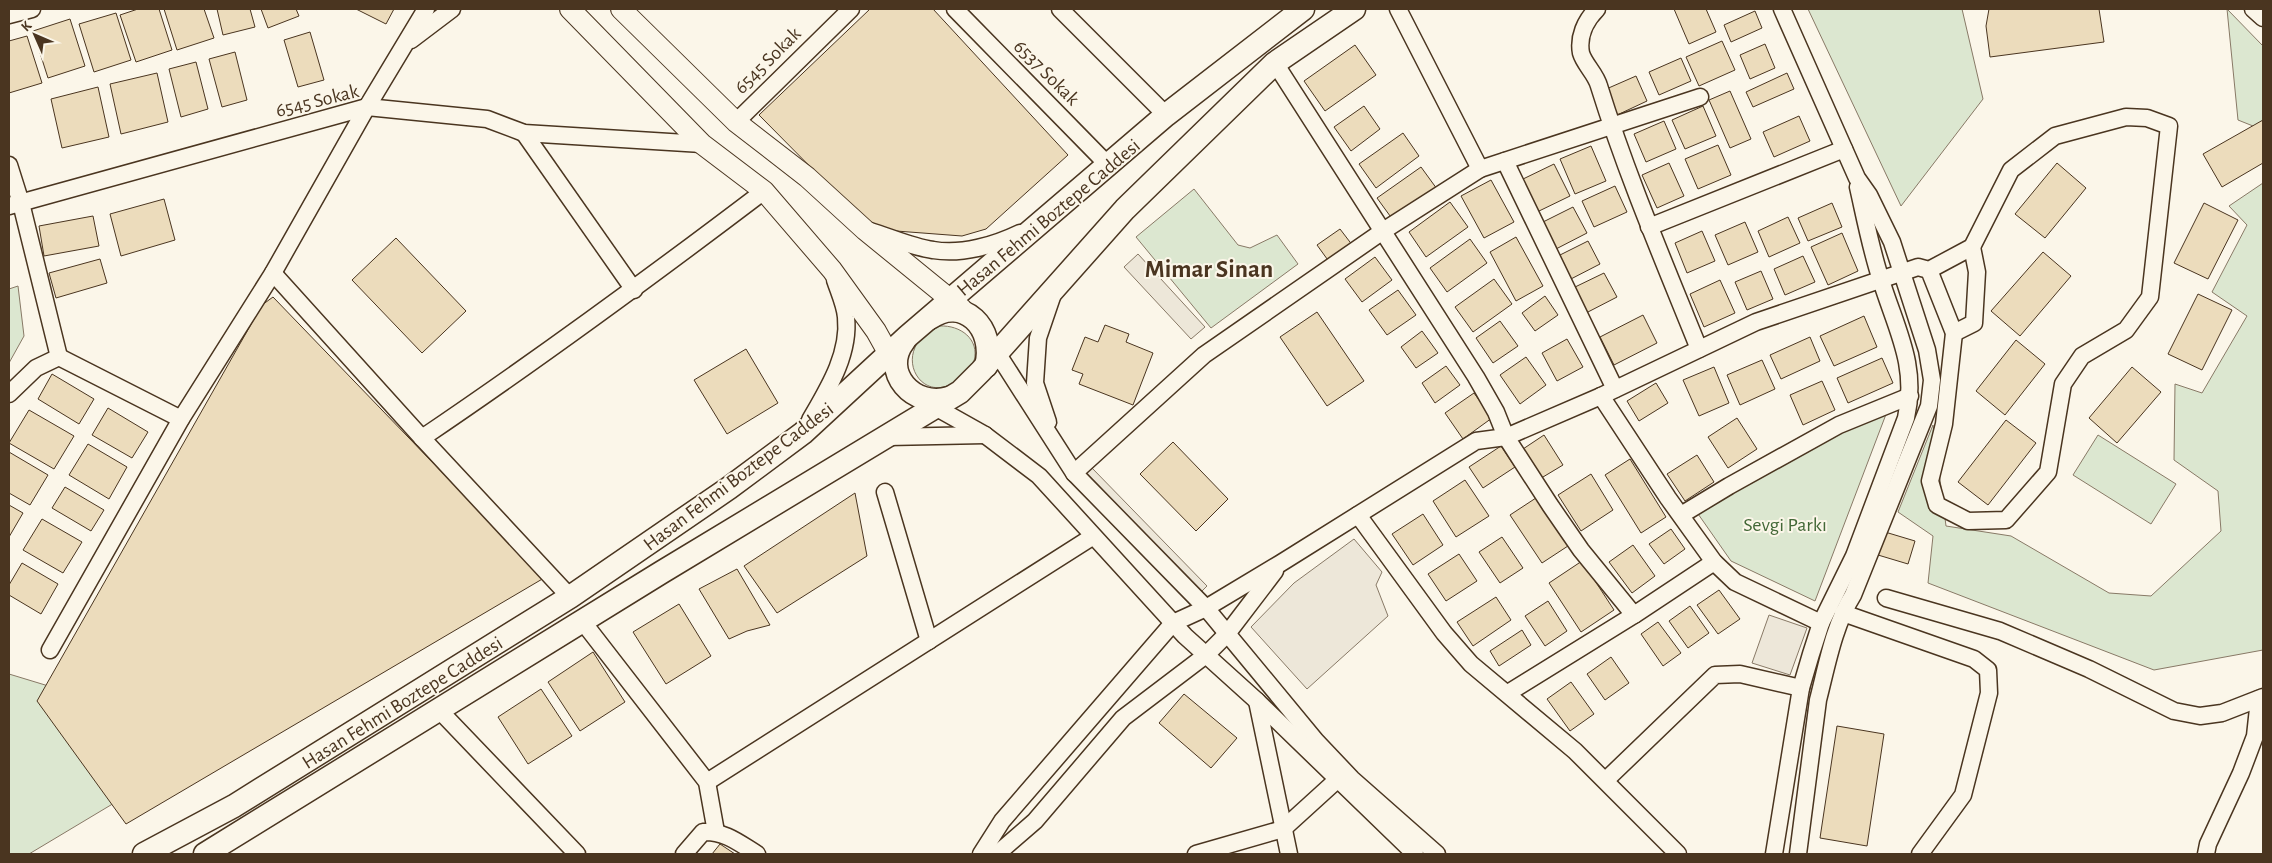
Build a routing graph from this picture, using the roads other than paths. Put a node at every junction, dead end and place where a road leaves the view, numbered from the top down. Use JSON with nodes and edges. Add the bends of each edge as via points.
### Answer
{"nodes":[{"id":1,"x":32,"y":9,"type":"edge"},
{"id":2,"x":426,"y":9,"type":"edge"},
{"id":3,"x":452,"y":9,"type":"edge"},
{"id":4,"x":570,"y":9,"type":"edge"},
{"id":5,"x":621,"y":9,"type":"edge"},
{"id":6,"x":851,"y":9,"type":"edge"},
{"id":7,"x":955,"y":9,"type":"edge"},
{"id":8,"x":1060,"y":9,"type":"edge"},
{"id":9,"x":1303,"y":9,"type":"edge"},
{"id":10,"x":1354,"y":9,"type":"edge"},
{"id":11,"x":1398,"y":9,"type":"edge"},
{"id":12,"x":1597,"y":9,"type":"edge"},
{"id":13,"x":1782,"y":9,"type":"edge"},
{"id":14,"x":2253,"y":9,"type":"edge"},
{"id":15,"x":9,"y":15,"type":"edge"},
{"id":16,"x":2263,"y":18,"type":"edge"},
{"id":17,"x":405,"y":44,"type":"junction"},
{"id":18,"x":1275,"y":63,"type":"junction"},
{"id":19,"x":1700,"y":97,"type":"dead end"},
{"id":20,"x":367,"y":107,"type":"junction"},
{"id":21,"x":1166,"y":114,"type":"junction"},
{"id":22,"x":736,"y":122,"type":"junction"},
{"id":23,"x":1612,"y":126,"type":"junction"},
{"id":24,"x":524,"y":134,"type":"junction"},
{"id":25,"x":702,"y":144,"type":"junction"},
{"id":26,"x":1844,"y":149,"type":"junction"},
{"id":27,"x":1505,"y":161,"type":"junction"},
{"id":28,"x":9,"y":165,"type":"edge"},
{"id":29,"x":1109,"y":166,"type":"junction"},
{"id":30,"x":1480,"y":170,"type":"junction"},
{"id":31,"x":1856,"y":178,"type":"junction"},
{"id":32,"x":764,"y":192,"type":"junction"},
{"id":33,"x":15,"y":204,"type":"edge"},
{"id":34,"x":1038,"y":224,"type":"junction"},
{"id":35,"x":1649,"y":227,"type":"junction"},
{"id":36,"x":864,"y":230,"type":"junction"},
{"id":37,"x":1382,"y":231,"type":"junction"},
{"id":38,"x":1972,"y":247,"type":"junction"},
{"id":39,"x":832,"y":270,"type":"junction"},
{"id":40,"x":1929,"y":270,"type":"junction"},
{"id":41,"x":274,"y":273,"type":"junction"},
{"id":42,"x":1902,"y":273,"type":"junction"},
{"id":43,"x":1881,"y":280,"type":"junction"},
{"id":44,"x":1055,"y":288,"type":"junction"},
{"id":45,"x":634,"y":290,"type":"junction"},
{"id":46,"x":951,"y":299,"type":"junction"},
{"id":47,"x":973,"y":318,"type":"junction"},
{"id":48,"x":916,"y":329,"type":"junction"},
{"id":49,"x":1954,"y":333,"type":"junction"},
{"id":50,"x":1699,"y":349,"type":"junction"},
{"id":51,"x":990,"y":353,"type":"junction"},
{"id":52,"x":59,"y":357,"type":"junction"},
{"id":53,"x":893,"y":362,"type":"junction"},
{"id":54,"x":1608,"y":393,"type":"junction"},
{"id":55,"x":9,"y":394,"type":"edge"},
{"id":56,"x":1910,"y":396,"type":"junction"},
{"id":57,"x":935,"y":400,"type":"junction"},
{"id":58,"x":181,"y":420,"type":"junction"},
{"id":59,"x":803,"y":433,"type":"junction"},
{"id":60,"x":985,"y":435,"type":"junction"},
{"id":61,"x":887,"y":437,"type":"junction"},
{"id":62,"x":1506,"y":437,"type":"junction"},
{"id":63,"x":422,"y":438,"type":"junction"},
{"id":64,"x":1056,"y":448,"type":"junction"},
{"id":65,"x":1074,"y":473,"type":"junction"},
{"id":66,"x":885,"y":492,"type":"dead end"},
{"id":67,"x":1358,"y":515,"type":"junction"},
{"id":68,"x":1681,"y":516,"type":"junction"},
{"id":69,"x":1092,"y":536,"type":"junction"},
{"id":70,"x":1714,"y":562,"type":"junction"},
{"id":71,"x":1281,"y":563,"type":"junction"},
{"id":72,"x":570,"y":597,"type":"junction"},
{"id":73,"x":1886,"y":598,"type":"dead end"},
{"id":74,"x":1206,"y":608,"type":"junction"},
{"id":75,"x":1844,"y":613,"type":"junction"},
{"id":76,"x":1634,"y":615,"type":"junction"},
{"id":77,"x":583,"y":622,"type":"junction"},
{"id":78,"x":1173,"y":623,"type":"junction"},
{"id":79,"x":1821,"y":623,"type":"junction"},
{"id":80,"x":1227,"y":634,"type":"junction"},
{"id":81,"x":930,"y":641,"type":"junction"},
{"id":82,"x":50,"y":650,"type":"dead end"},
{"id":83,"x":1206,"y":655,"type":"junction"},
{"id":84,"x":1801,"y":688,"type":"junction"},
{"id":85,"x":1508,"y":693,"type":"junction"},
{"id":86,"x":2261,"y":698,"type":"edge"},
{"id":87,"x":1257,"y":701,"type":"junction"},
{"id":88,"x":440,"y":711,"type":"junction"},
{"id":89,"x":1338,"y":779,"type":"junction"},
{"id":90,"x":1606,"y":780,"type":"junction"},
{"id":91,"x":707,"y":782,"type":"junction"},
{"id":92,"x":1282,"y":829,"type":"junction"},
{"id":93,"x":716,"y":832,"type":"junction"},
{"id":94,"x":144,"y":854,"type":"edge"},
{"id":95,"x":205,"y":854,"type":"edge"},
{"id":96,"x":577,"y":854,"type":"edge"},
{"id":97,"x":684,"y":854,"type":"edge"},
{"id":98,"x":756,"y":854,"type":"edge"},
{"id":99,"x":981,"y":854,"type":"edge"},
{"id":100,"x":997,"y":854,"type":"edge"},
{"id":101,"x":1196,"y":854,"type":"edge"},
{"id":102,"x":1288,"y":854,"type":"edge"},
{"id":103,"x":1415,"y":854,"type":"edge"},
{"id":104,"x":1438,"y":854,"type":"edge"},
{"id":105,"x":1678,"y":854,"type":"edge"},
{"id":106,"x":1774,"y":854,"type":"edge"},
{"id":107,"x":1798,"y":854,"type":"edge"},
{"id":108,"x":1920,"y":854,"type":"edge"},
{"id":109,"x":2206,"y":854,"type":"edge"}],
"edges":[{"from":1,"to":15,"type":"street"},
{"from":2,"to":17,"type":"street"},
{"from":3,"to":17,"type":"street"},
{"from":4,"to":25,"type":"street"},
{"from":5,"to":22,"type":"street"},
{"from":6,"to":22,"type":"street","name":"6545 Sokak"},
{"from":7,"to":29,"type":"street","name":"6537 Sokak"},
{"from":8,"to":21,"type":"street"},
{"from":9,"to":21,"type":"main road","name":"Hasan Fehmi Boztepe Caddesi"},
{"from":10,"to":18,"type":"main road","name":"Hasan Fehmi Boztepe Caddesi"},
{"from":11,"to":30,"type":"street"},
{"from":12,"to":23,"type":"street","via":[[1580,35],[1582,55],[1596,77]]},
{"from":13,"to":26,"type":"street"},
{"from":14,"to":16,"type":"street"},
{"from":17,"to":20,"type":"street"},
{"from":18,"to":37,"type":"street"},
{"from":18,"to":44,"type":"main road","name":"Hasan Fehmi Boztepe Caddesi","via":[[1125,209]]},
{"from":19,"to":23,"type":"street"},
{"from":20,"to":24,"type":"street","name":"6545 Sokak","via":[[487,119]]},
{"from":20,"to":33,"type":"street","name":"6545 Sokak"},
{"from":20,"to":41,"type":"street"},
{"from":21,"to":29,"type":"main road","name":"Hasan Fehmi Boztepe Caddesi"},
{"from":22,"to":36,"type":"street","via":[[806,177]]},
{"from":23,"to":27,"type":"street"},
{"from":23,"to":35,"type":"street"},
{"from":24,"to":25,"type":"street","name":"6545 Sokak"},
{"from":24,"to":45,"type":"street"},
{"from":25,"to":32,"type":"street"},
{"from":26,"to":31,"type":"street"},
{"from":26,"to":35,"type":"street"},
{"from":27,"to":30,"type":"street"},
{"from":27,"to":54,"type":"street"},
{"from":28,"to":33,"type":"street"},
{"from":29,"to":34,"type":"main road","name":"Hasan Fehmi Boztepe Caddesi"},
{"from":30,"to":37,"type":"street"},
{"from":31,"to":42,"type":"street","via":[[1869,195],[1892,242]]},
{"from":31,"to":43,"type":"street"},
{"from":32,"to":39,"type":"street"},
{"from":32,"to":45,"type":"street"},
{"from":33,"to":52,"type":"street"},
{"from":34,"to":36,"type":"street","via":[[998,243],[952,251],[933,250]]},
{"from":34,"to":46,"type":"main road","name":"Hasan Fehmi Boztepe Caddesi"},
{"from":35,"to":50,"type":"street"},
{"from":36,"to":46,"type":"street"},
{"from":37,"to":62,"type":"street","via":[[1476,377]]},
{"from":37,"to":65,"type":"street","via":[[1204,355]]},
{"from":38,"to":40,"type":"street"},
{"from":38,"to":49,"type":"street","via":[[1977,272],[1974,323]]},
{"from":38,"to":49,"type":"street","via":[[2011,170],[2055,136],[2126,117],[2148,118],[2169,126],[2150,297],[2126,330],[2082,356],[2063,384],[2048,472],[2006,520],[1968,521],[1960,517],[1937,505],[1930,481],[1944,424]]},
{"from":39,"to":53,"type":"street","via":[[876,331]]},
{"from":39,"to":59,"type":"street","via":[[846,314],[847,334],[835,377]]},
{"from":40,"to":42,"type":"street","via":[[1918,267]]},
{"from":40,"to":49,"type":"street"},
{"from":41,"to":58,"type":"street"},
{"from":41,"to":63,"type":"street"},
{"from":42,"to":43,"type":"street"},
{"from":42,"to":75,"type":"street","via":[[1927,350],[1932,380],[1929,406]]},
{"from":43,"to":50,"type":"street","via":[[1756,322]]},
{"from":43,"to":56,"type":"street","via":[[1906,351]]},
{"from":44,"to":51,"type":"main road","name":"Hasan Fehmi Boztepe Caddesi"},
{"from":44,"to":64,"type":"street","via":[[1038,338],[1035,383]]},
{"from":45,"to":63,"type":"street"},
{"from":46,"to":47,"type":"street"},
{"from":46,"to":48,"type":"main road","name":"Hasan Fehmi Boztepe Caddesi"},
{"from":47,"to":48,"type":"main road","via":[[961,312],[948,311],[935,314]]},
{"from":47,"to":51,"type":"main road","via":[[982,328]]},
{"from":48,"to":53,"type":"main road","name":"Hasan Fehmi Boztepe Caddesi"},
{"from":50,"to":54,"type":"street"},
{"from":51,"to":57,"type":"main road","name":"Hasan Fehmi Boztepe Caddesi"},
{"from":51,"to":64,"type":"street"},
{"from":52,"to":55,"type":"street","via":[[36,368]]},
{"from":52,"to":58,"type":"street"},
{"from":53,"to":57,"type":"main road","via":[[908,390]]},
{"from":53,"to":59,"type":"main road","name":"Hasan Fehmi Boztepe Caddesi"},
{"from":54,"to":62,"type":"street"},
{"from":54,"to":68,"type":"street"},
{"from":56,"to":68,"type":"street","via":[[1839,425]]},
{"from":56,"to":79,"type":"street","via":[[1906,418],[1854,556]]},
{"from":57,"to":60,"type":"street"},
{"from":57,"to":61,"type":"main road","name":"Hasan Fehmi Boztepe Caddesi"},
{"from":58,"to":82,"type":"street"},
{"from":59,"to":72,"type":"main road","name":"Hasan Fehmi Boztepe Caddesi"},
{"from":60,"to":61,"type":"street"},
{"from":60,"to":69,"type":"street","via":[[1039,476]]},
{"from":61,"to":77,"type":"main road","name":"Hasan Fehmi Boztepe Caddesi"},
{"from":62,"to":67,"type":"street","via":[[1476,441]]},
{"from":62,"to":76,"type":"street","via":[[1581,550]]},
{"from":63,"to":72,"type":"street"},
{"from":64,"to":65,"type":"street"},
{"from":65,"to":74,"type":"street"},
{"from":66,"to":81,"type":"street"},
{"from":67,"to":71,"type":"street"},
{"from":67,"to":85,"type":"street","via":[[1444,633],[1471,664]]},
{"from":68,"to":70,"type":"street"},
{"from":69,"to":78,"type":"street"},
{"from":69,"to":81,"type":"street"},
{"from":70,"to":76,"type":"street"},
{"from":70,"to":79,"type":"street","via":[[1735,582]]},
{"from":71,"to":74,"type":"street"},
{"from":71,"to":80,"type":"street"},
{"from":72,"to":94,"type":"main road","name":"Hasan Fehmi Boztepe Caddesi","via":[[234,806]]},
{"from":73,"to":86,"type":"street","via":[[2000,631],[2089,668],[2174,711],[2200,716],[2222,713]]},
{"from":74,"to":78,"type":"street"},
{"from":74,"to":80,"type":"street"},
{"from":75,"to":107,"type":"street","via":[[1818,700]]},
{"from":75,"to":108,"type":"street","via":[[1974,659],[1988,670],[1989,693],[1963,795]]},
{"from":76,"to":85,"type":"street"},
{"from":77,"to":88,"type":"main road","name":"Hasan Fehmi Boztepe Caddesi"},
{"from":77,"to":91,"type":"street"},
{"from":78,"to":83,"type":"street"},
{"from":78,"to":99,"type":"street","via":[[1002,821]]},
{"from":79,"to":84,"type":"street"},
{"from":80,"to":83,"type":"street"},
{"from":80,"to":104,"type":"street","via":[[1352,779]]},
{"from":81,"to":91,"type":"street"},
{"from":83,"to":87,"type":"street"},
{"from":83,"to":100,"type":"street","via":[[1123,718],[1035,821]]},
{"from":84,"to":90,"type":"street","via":[[1740,674],[1715,675]]},
{"from":84,"to":106,"type":"street"},
{"from":85,"to":90,"type":"street"},
{"from":86,"to":109,"type":"street","via":[[2255,736]]},
{"from":87,"to":89,"type":"street"},
{"from":87,"to":92,"type":"street"},
{"from":88,"to":95,"type":"main road","name":"Hasan Fehmi Boztepe Caddesi"},
{"from":88,"to":96,"type":"street"},
{"from":89,"to":92,"type":"street"},
{"from":89,"to":103,"type":"street"},
{"from":90,"to":105,"type":"street"},
{"from":91,"to":93,"type":"street"},
{"from":92,"to":101,"type":"street"},
{"from":92,"to":102,"type":"street"},
{"from":93,"to":97,"type":"street","via":[[703,832]]},
{"from":93,"to":98,"type":"street","via":[[733,838]]}]}
